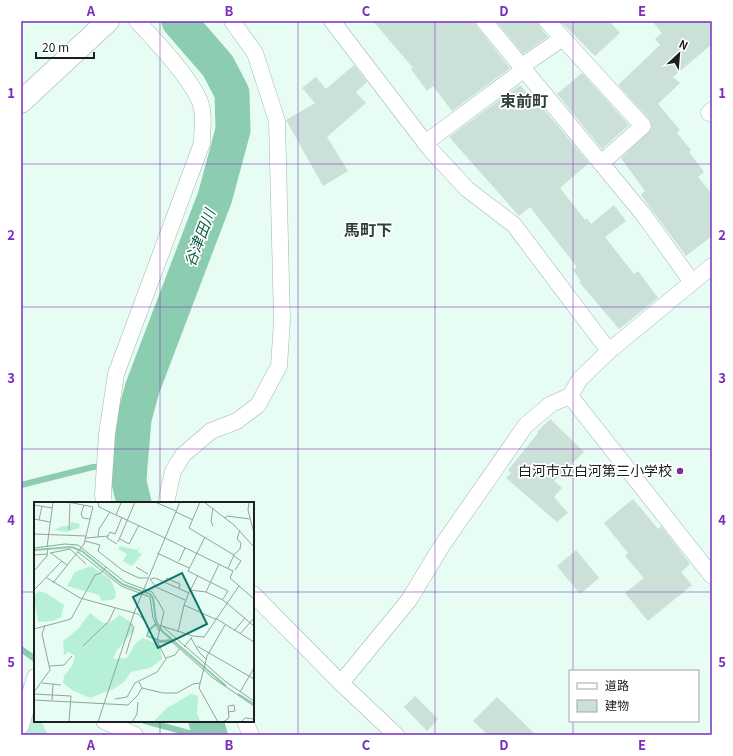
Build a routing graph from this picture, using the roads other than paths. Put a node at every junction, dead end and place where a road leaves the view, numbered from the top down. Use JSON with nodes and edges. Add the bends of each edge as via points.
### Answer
{"nodes":[{"id":1,"x":108,"y":21,"type":"edge"},
{"id":2,"x":137,"y":21,"type":"edge"},
{"id":3,"x":232,"y":21,"type":"edge"},
{"id":4,"x":332,"y":21,"type":"edge"},
{"id":5,"x":484,"y":21,"type":"edge"},
{"id":6,"x":547,"y":21,"type":"edge"},
{"id":7,"x":563,"y":38,"type":"junction"},
{"id":8,"x":524,"y":68,"type":"junction"},
{"id":9,"x":21,"y":102,"type":"edge"},
{"id":10,"x":425,"y":143,"type":"junction"},
{"id":11,"x":601,"y":163,"type":"junction"},
{"id":12,"x":712,"y":266,"type":"edge"},
{"id":13,"x":692,"y":282,"type":"junction"},
{"id":14,"x":609,"y":351,"type":"junction"},
{"id":15,"x":570,"y":396,"type":"junction"},
{"id":16,"x":104,"y":502,"type":"edge"},
{"id":17,"x":168,"y":502,"type":"edge"},
{"id":18,"x":712,"y":576,"type":"edge"},
{"id":19,"x":254,"y":595,"type":"edge"},
{"id":20,"x":341,"y":683,"type":"junction"},
{"id":21,"x":34,"y":685,"type":"edge"},
{"id":22,"x":106,"y":722,"type":"edge"},
{"id":23,"x":245,"y":722,"type":"edge"},
{"id":24,"x":21,"y":727,"type":"edge"},
{"id":25,"x":22,"y":735,"type":"edge"},
{"id":26,"x":135,"y":735,"type":"edge"},
{"id":27,"x":251,"y":735,"type":"edge"},
{"id":28,"x":396,"y":735,"type":"edge"}],
"edges":[{"from":1,"to":9,"type":"highway"},
{"from":2,"to":16,"type":"street","via":[[191,85],[202,108],[202,143],[116,374],[107,434]]},
{"from":3,"to":17,"type":"street","via":[[255,52],[276,121],[282,321],[279,366],[258,405],[237,421],[211,431],[183,455],[173,471]]},
{"from":4,"to":10,"type":"street"},
{"from":5,"to":8,"type":"street"},
{"from":6,"to":7,"type":"street"},
{"from":7,"to":8,"type":"street"},
{"from":7,"to":11,"type":"street","via":[[643,126]]},
{"from":8,"to":10,"type":"street"},
{"from":8,"to":11,"type":"street"},
{"from":10,"to":14,"type":"street","via":[[467,189],[514,225]]},
{"from":11,"to":13,"type":"street","via":[[643,214]]},
{"from":12,"to":13,"type":"street"},
{"from":13,"to":14,"type":"street"},
{"from":14,"to":15,"type":"street","via":[[580,379]]},
{"from":15,"to":18,"type":"street"},
{"from":15,"to":20,"type":"street","via":[[550,404],[526,426],[441,547],[409,600]]},
{"from":19,"to":20,"type":"street"},
{"from":20,"to":28,"type":"street"},
{"from":21,"to":24,"type":"street"},
{"from":22,"to":26,"type":"street"},
{"from":23,"to":27,"type":"street"},
{"from":24,"to":25,"type":"street"}]}
